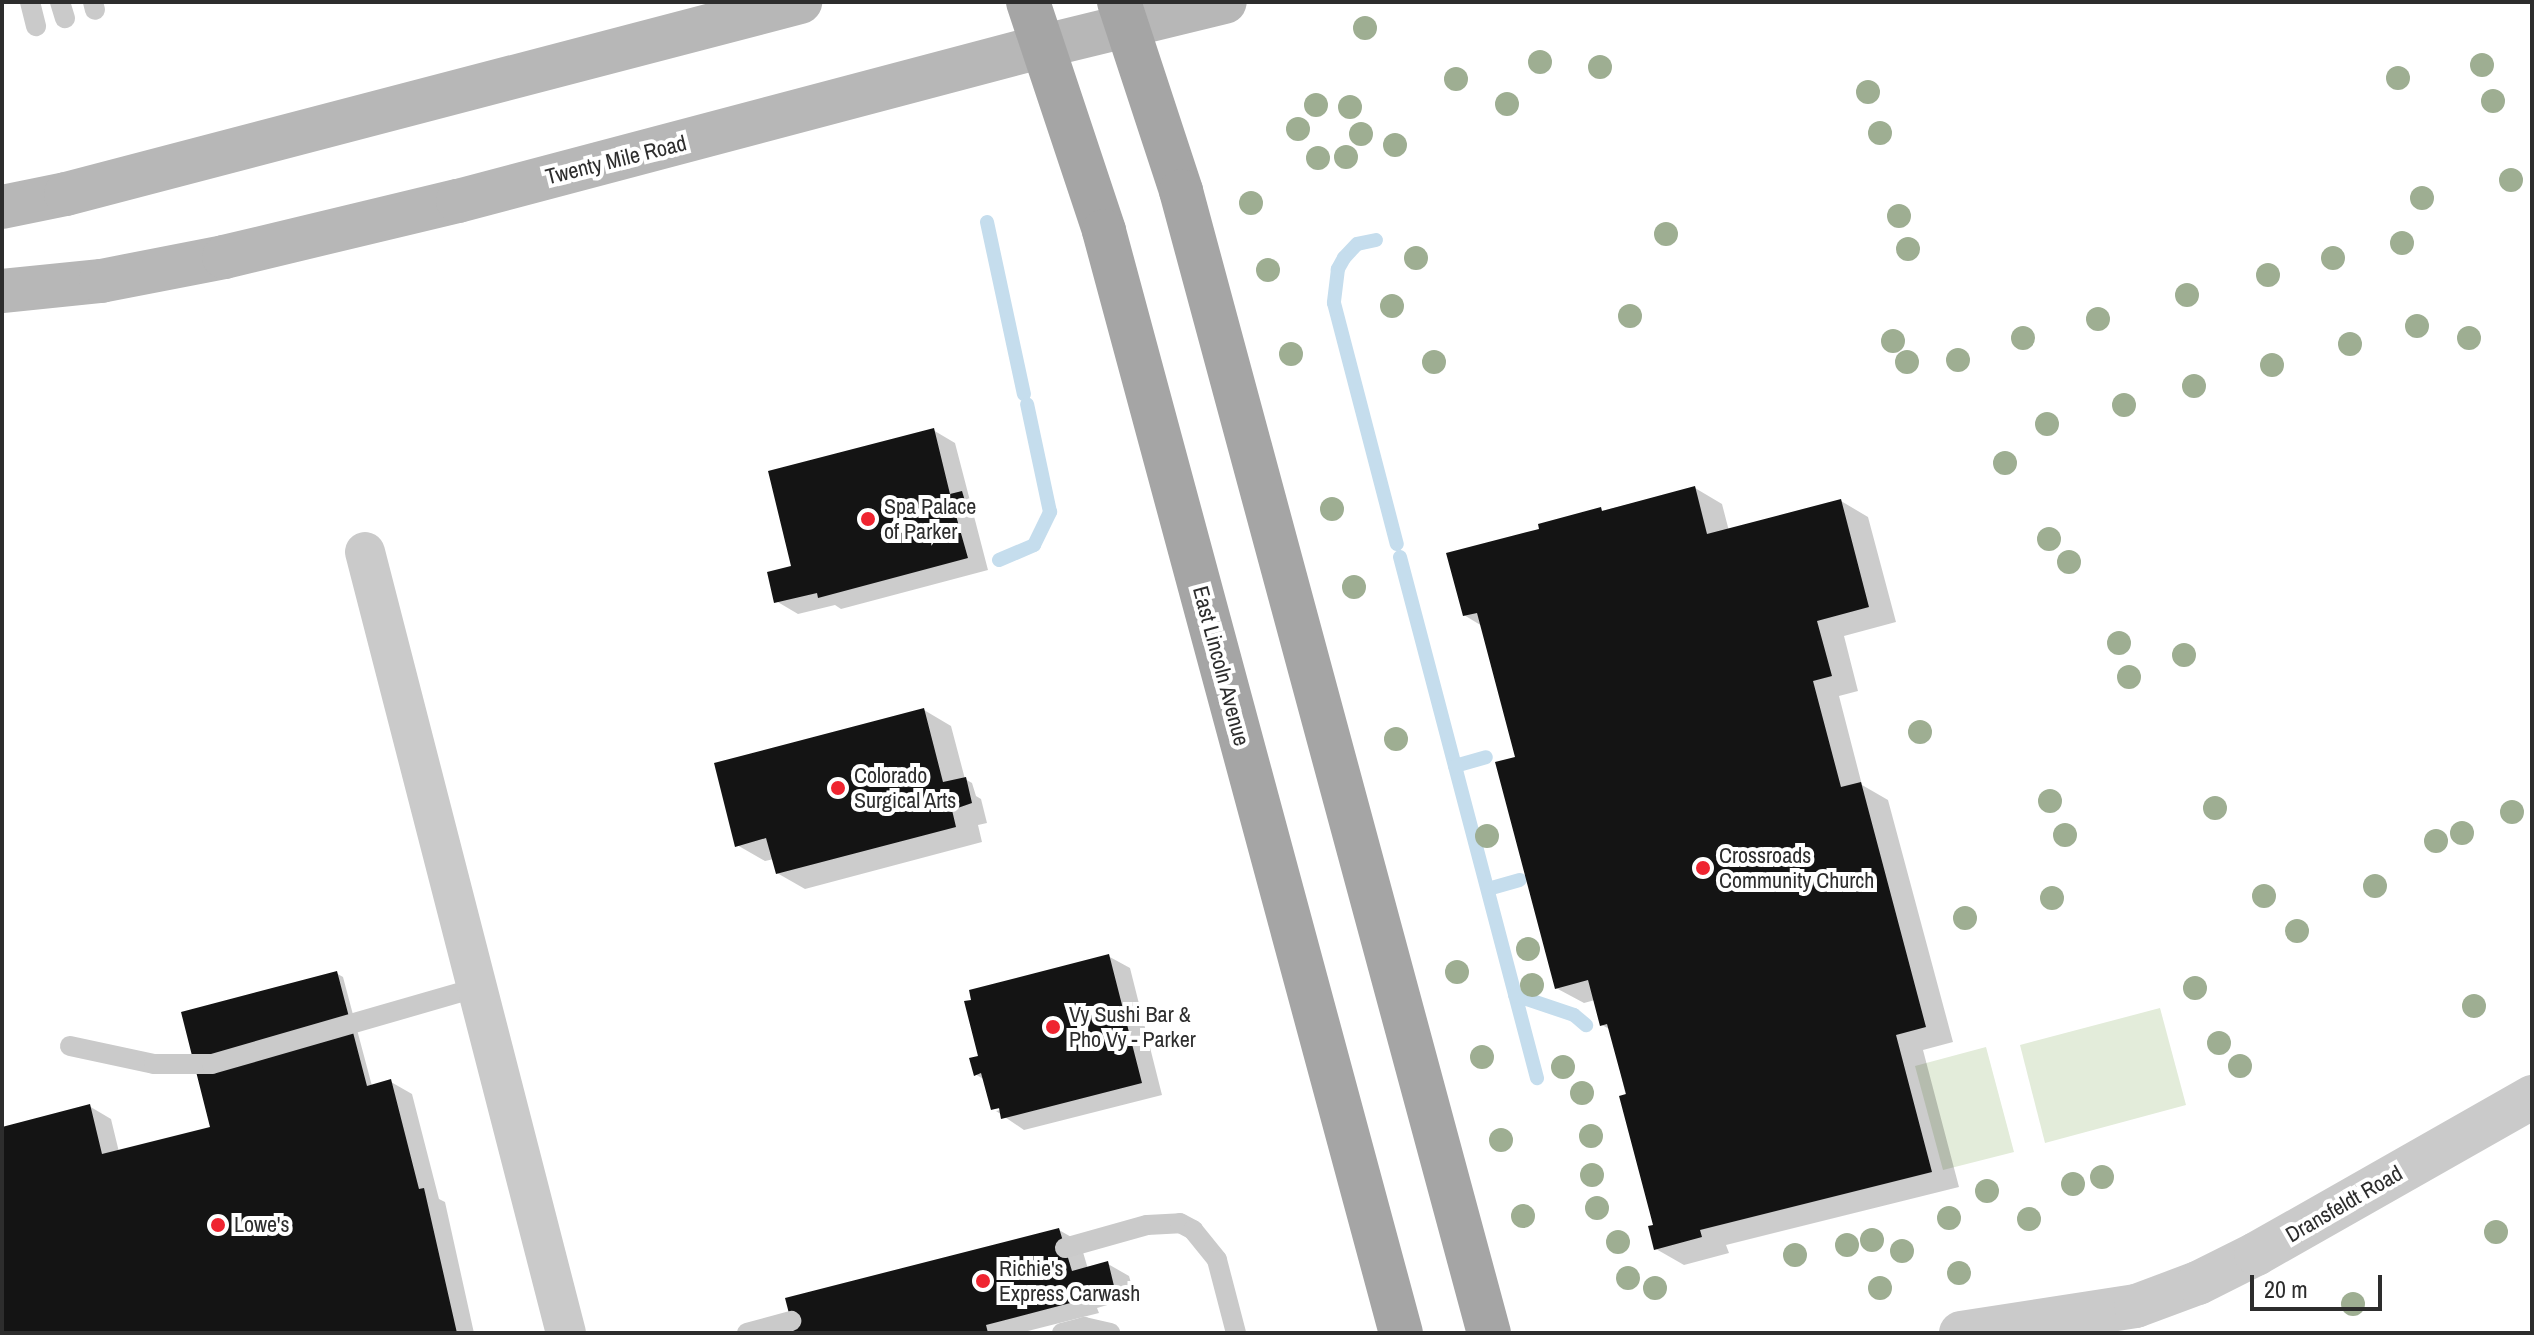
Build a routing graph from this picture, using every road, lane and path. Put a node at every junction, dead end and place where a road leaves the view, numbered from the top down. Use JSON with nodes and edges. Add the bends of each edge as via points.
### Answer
{"nodes":[{"id":1,"x":30,"y":2,"type":"edge"},
{"id":2,"x":800,"y":2,"type":"edge"},
{"id":3,"x":1028,"y":2,"type":"edge"},
{"id":4,"x":1225,"y":2,"type":"edge"},
{"id":5,"x":1123,"y":14,"type":"edge"},
{"id":6,"x":36,"y":26,"type":"dead end"},
{"id":7,"x":1044,"y":46,"type":"junction"},
{"id":8,"x":2,"y":207,"type":"edge"},
{"id":9,"x":2,"y":291,"type":"edge"},
{"id":10,"x":365,"y":552,"type":"dead end"},
{"id":11,"x":476,"y":988,"type":"junction"},
{"id":12,"x":70,"y":1046,"type":"dead end"},
{"id":13,"x":2532,"y":1097,"type":"edge"},
{"id":14,"x":1065,"y":1248,"type":"dead end"},
{"id":15,"x":791,"y":1321,"type":"dead end"},
{"id":16,"x":566,"y":1333,"type":"edge"},
{"id":17,"x":747,"y":1333,"type":"edge"},
{"id":18,"x":1062,"y":1333,"type":"edge"},
{"id":19,"x":1110,"y":1333,"type":"edge"},
{"id":20,"x":1236,"y":1333,"type":"edge"},
{"id":21,"x":1401,"y":1333,"type":"edge"},
{"id":22,"x":1489,"y":1333,"type":"edge"},
{"id":23,"x":1961,"y":1333,"type":"edge"}],
"edges":[{"from":1,"to":6,"type":"lane"},
{"from":2,"to":8,"type":"main road"},
{"from":3,"to":7,"type":"main road","name":"East Lincoln Avenue"},
{"from":4,"to":5,"type":"main road","name":"Twenty Mile Road"},
{"from":5,"to":7,"type":"main road","name":"Twenty Mile Road"},
{"from":5,"to":22,"type":"main road","via":[[1184,202]]},
{"from":7,"to":9,"type":"main road","name":"Twenty Mile Road","via":[[224,257],[101,281]]},
{"from":7,"to":21,"type":"main road","name":"East Lincoln Avenue","via":[[1104,231]]},
{"from":10,"to":11,"type":"street"},
{"from":11,"to":12,"type":"lane","via":[[212,1064],[154,1064]]},
{"from":11,"to":16,"type":"street"},
{"from":13,"to":23,"type":"street","name":"Dransfeldt Road","via":[[2256,1254],[2181,1290],[2117,1310]]},
{"from":14,"to":20,"type":"lane","via":[[1147,1225],[1180,1223],[1202,1237],[1217,1260]]},
{"from":15,"to":17,"type":"lane"},
{"from":18,"to":19,"type":"lane","via":[[1084,1327]]}]}
